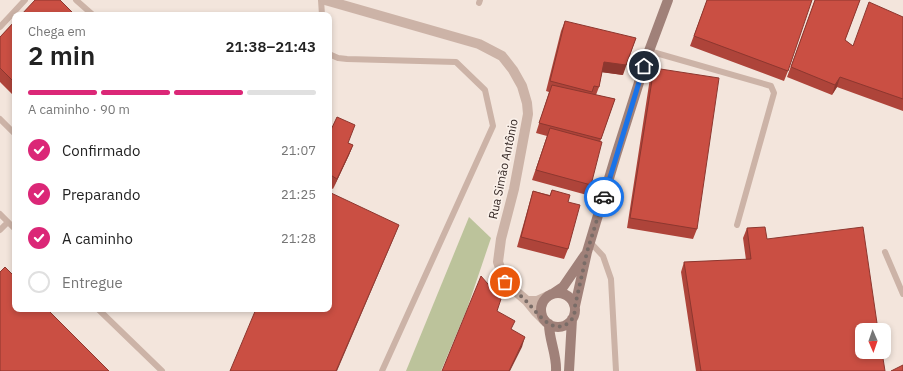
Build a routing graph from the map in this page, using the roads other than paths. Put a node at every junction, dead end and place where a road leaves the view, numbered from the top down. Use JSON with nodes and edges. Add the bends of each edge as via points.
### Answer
{"nodes":[{"id":1,"x":25,"y":0,"type":"edge"},
{"id":2,"x":76,"y":0,"type":"edge"},
{"id":3,"x":322,"y":0,"type":"edge"},
{"id":4,"x":326,"y":0,"type":"edge"},
{"id":5,"x":668,"y":0,"type":"edge"},
{"id":6,"x":14,"y":12,"type":"edge"},
{"id":7,"x":90,"y":12,"type":"edge"},
{"id":8,"x":322,"y":12,"type":"edge"},
{"id":9,"x":12,"y":14,"type":"edge"},
{"id":10,"x":0,"y":27,"type":"edge"},
{"id":11,"x":649,"y":51,"type":"junction"},
{"id":12,"x":332,"y":56,"type":"edge"},
{"id":13,"x":0,"y":119,"type":"edge"},
{"id":14,"x":12,"y":131,"type":"edge"},
{"id":15,"x":0,"y":214,"type":"edge"},
{"id":16,"x":8,"y":222,"type":"junction"},
{"id":17,"x":737,"y":225,"type":"dead end"},
{"id":18,"x":12,"y":226,"type":"edge"},
{"id":19,"x":0,"y":230,"type":"edge"},
{"id":20,"x":590,"y":242,"type":"junction"},
{"id":21,"x":587,"y":252,"type":"junction"},
{"id":22,"x":885,"y":252,"type":"dead end"},
{"id":23,"x":903,"y":294,"type":"edge"},
{"id":24,"x":551,"y":295,"type":"junction"},
{"id":25,"x":527,"y":302,"type":"junction"},
{"id":26,"x":575,"y":306,"type":"junction"},
{"id":27,"x":101,"y":312,"type":"edge"},
{"id":28,"x":572,"y":319,"type":"junction"},
{"id":29,"x":547,"y":322,"type":"junction"},
{"id":30,"x":162,"y":371,"type":"edge"},
{"id":31,"x":382,"y":371,"type":"edge"},
{"id":32,"x":556,"y":371,"type":"edge"},
{"id":33,"x":569,"y":371,"type":"edge"},
{"id":34,"x":616,"y":371,"type":"edge"}],
"edges":[{"from":1,"to":6,"type":"lane"},
{"from":2,"to":7,"type":"lane"},
{"from":3,"to":8,"type":"lane"},
{"from":4,"to":25,"type":"street","name":"Rua Simão Antônio","via":[[479,44],[502,56],[513,70],[522,86],[528,114],[498,262],[505,282]]},
{"from":5,"to":11,"type":"street"},
{"from":9,"to":10,"type":"lane"},
{"from":11,"to":17,"type":"lane","via":[[771,86],[774,93]]},
{"from":11,"to":20,"type":"street"},
{"from":12,"to":31,"type":"lane","via":[[456,62],[485,90],[493,126]]},
{"from":13,"to":14,"type":"lane"},
{"from":15,"to":16,"type":"lane"},
{"from":16,"to":18,"type":"lane"},
{"from":16,"to":19,"type":"lane"},
{"from":20,"to":21,"type":"street"},
{"from":20,"to":34,"type":"lane","via":[[603,256],[611,279]]},
{"from":21,"to":24,"type":"street","via":[[563,286]]},
{"from":21,"to":26,"type":"street"},
{"from":22,"to":23,"type":"lane"},
{"from":24,"to":25,"type":"street"},
{"from":24,"to":26,"type":"street","via":[[561,293],[572,300]]},
{"from":24,"to":29,"type":"street","via":[[541,307]]},
{"from":25,"to":29,"type":"street","name":"Rua Simão Antônio"},
{"from":26,"to":28,"type":"street"},
{"from":27,"to":30,"type":"lane"},
{"from":28,"to":29,"type":"street","via":[[562,326]]},
{"from":28,"to":33,"type":"street"},
{"from":29,"to":32,"type":"street","via":[[557,364]]}]}
